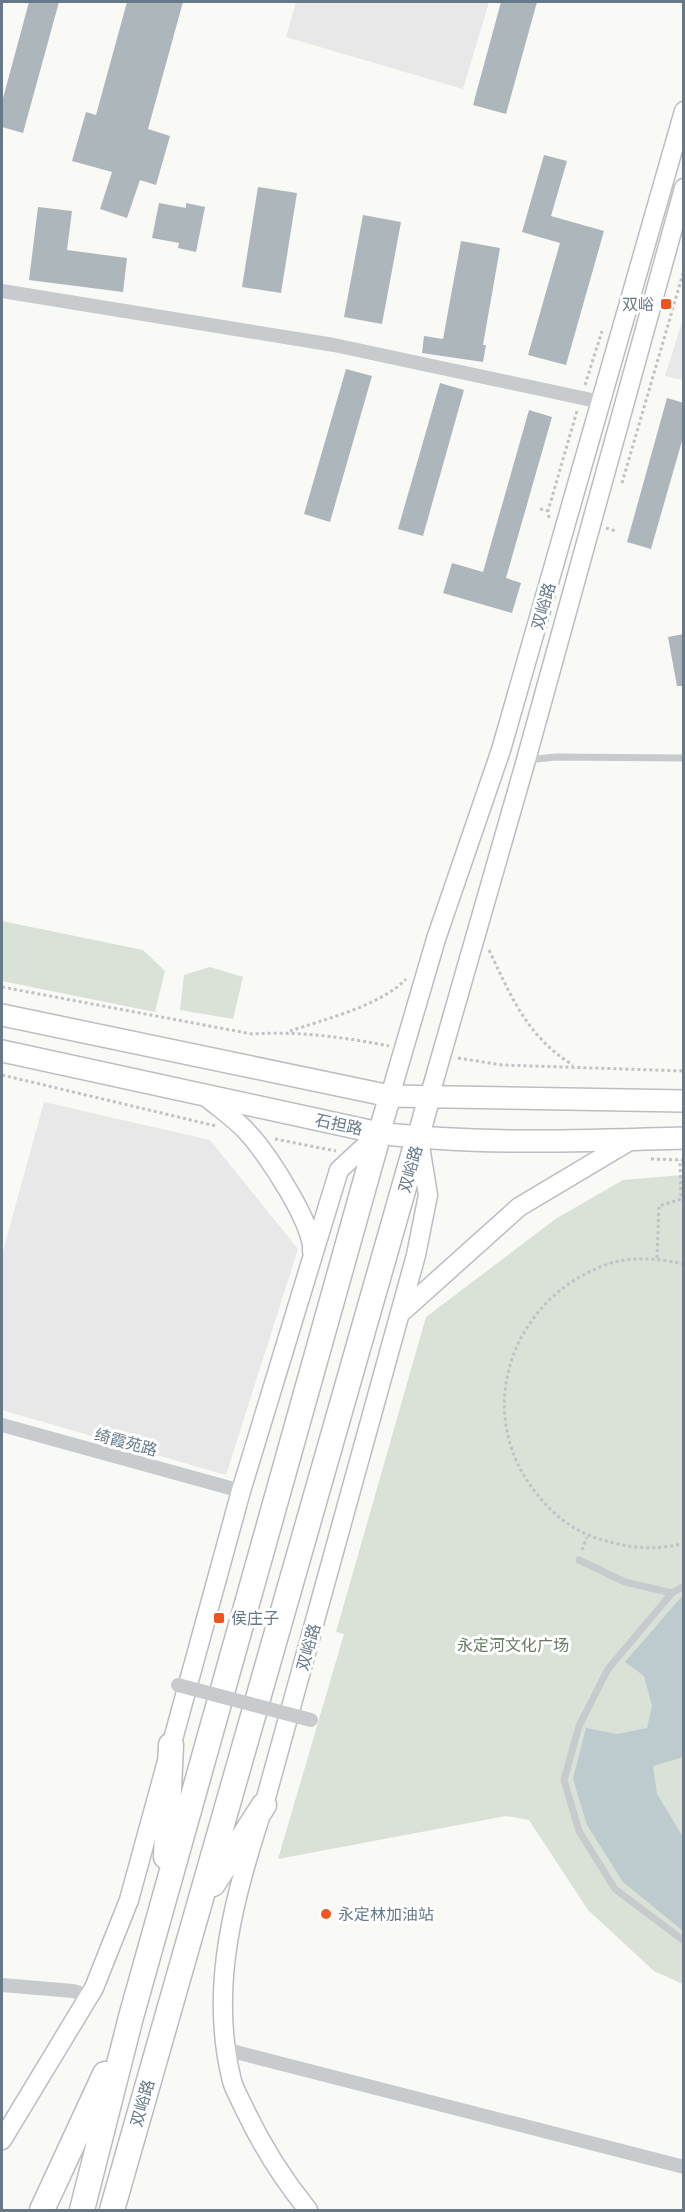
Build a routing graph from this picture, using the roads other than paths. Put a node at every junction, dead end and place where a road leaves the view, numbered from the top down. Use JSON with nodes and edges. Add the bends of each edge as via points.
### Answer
{"nodes":[{"id":1,"x":684,"y":111,"type":"edge"},
{"id":2,"x":684,"y":188,"type":"edge"},
{"id":3,"x":2,"y":291,"type":"edge"},
{"id":4,"x":602,"y":402,"type":"junction"},
{"id":5,"x":684,"y":758,"type":"edge"},
{"id":6,"x":526,"y":760,"type":"junction"},
{"id":7,"x":2,"y":1015,"type":"edge"},
{"id":8,"x":2,"y":1051,"type":"edge"},
{"id":9,"x":206,"y":1096,"type":"junction"},
{"id":10,"x":390,"y":1096,"type":"junction"},
{"id":11,"x":429,"y":1098,"type":"junction"},
{"id":12,"x":684,"y":1101,"type":"edge"},
{"id":13,"x":379,"y":1133,"type":"junction"},
{"id":14,"x":418,"y":1138,"type":"junction"},
{"id":15,"x":684,"y":1138,"type":"edge"},
{"id":16,"x":633,"y":1139,"type":"junction"},
{"id":17,"x":311,"y":1262,"type":"junction"},
{"id":18,"x":402,"y":1312,"type":"junction"},
{"id":19,"x":2,"y":1425,"type":"edge"},
{"id":20,"x":241,"y":1491,"type":"junction"},
{"id":21,"x":579,"y":1560,"type":"dead end"},
{"id":22,"x":684,"y":1586,"type":"edge"},
{"id":23,"x":672,"y":1593,"type":"junction"},
{"id":24,"x":178,"y":1684,"type":"dead end"},
{"id":25,"x":311,"y":1720,"type":"dead end"},
{"id":26,"x":171,"y":1745,"type":"junction"},
{"id":27,"x":264,"y":1805,"type":"junction"},
{"id":28,"x":164,"y":1898,"type":"junction"},
{"id":29,"x":199,"y":1907,"type":"junction"},
{"id":30,"x":684,"y":1941,"type":"edge"},
{"id":31,"x":2,"y":1985,"type":"edge"},
{"id":32,"x":89,"y":1996,"type":"junction"},
{"id":33,"x":131,"y":2017,"type":"junction"},
{"id":34,"x":228,"y":2050,"type":"junction"},
{"id":35,"x":2,"y":2140,"type":"edge"},
{"id":36,"x":684,"y":2167,"type":"edge"},
{"id":37,"x":42,"y":2211,"type":"edge"},
{"id":38,"x":82,"y":2211,"type":"edge"},
{"id":39,"x":112,"y":2211,"type":"edge"},
{"id":40,"x":308,"y":2211,"type":"edge"}],
"edges":[{"from":1,"to":4,"type":"street","name":"双峪路"},
{"from":2,"to":6,"type":"street","name":"双峪路"},
{"from":3,"to":4,"type":"street","via":[[334,345]]},
{"from":4,"to":10,"type":"street","name":"双峪路","via":[[501,750],[436,939]]},
{"from":5,"to":6,"type":"lane"},
{"from":6,"to":11,"type":"street","name":"双峪路"},
{"from":7,"to":10,"type":"main road"},
{"from":8,"to":9,"type":"main road","name":"石担路"},
{"from":9,"to":13,"type":"main road","name":"石担路"},
{"from":9,"to":17,"type":"street","via":[[249,1133],[286,1186],[313,1241]]},
{"from":10,"to":11,"type":"main road"},
{"from":10,"to":13,"type":"main road"},
{"from":11,"to":12,"type":"main road"},
{"from":11,"to":14,"type":"main road"},
{"from":13,"to":14,"type":"main road","name":"石担路"},
{"from":13,"to":17,"type":"street","via":[[339,1170]]},
{"from":13,"to":28,"type":"highway","name":"双峪路"},
{"from":14,"to":16,"type":"main road","name":"石担路"},
{"from":14,"to":18,"type":"street","name":"双峪路","via":[[428,1195]]},
{"from":14,"to":29,"type":"highway","name":"双峪路"},
{"from":15,"to":16,"type":"main road","name":"石担路"},
{"from":16,"to":18,"type":"street","via":[[519,1207]]},
{"from":17,"to":20,"type":"street"},
{"from":18,"to":27,"type":"street","name":"双峪路"},
{"from":19,"to":20,"type":"street","name":"绮霞苑路"},
{"from":20,"to":26,"type":"street"},
{"from":21,"to":23,"type":"lane","via":[[626,1582]]},
{"from":22,"to":23,"type":"lane"},
{"from":23,"to":30,"type":"lane","via":[[608,1669],[579,1726],[564,1780],[579,1831],[615,1889]]},
{"from":24,"to":25,"type":"street","bridge":true},
{"from":26,"to":28,"type":"highway"},
{"from":26,"to":32,"type":"street","via":[[129,1900]]},
{"from":27,"to":29,"type":"highway"},
{"from":27,"to":34,"type":"street","name":"双峪路","via":[[227,1939],[221,2000]]},
{"from":28,"to":33,"type":"highway","name":"双峪路"},
{"from":29,"to":39,"type":"highway","name":"双峪路"},
{"from":31,"to":32,"type":"street"},
{"from":32,"to":35,"type":"street"},
{"from":33,"to":37,"type":"highway"},
{"from":33,"to":38,"type":"highway","name":"双峪路"},
{"from":34,"to":36,"type":"street"},
{"from":34,"to":40,"type":"street","name":"双峪路","via":[[232,2082],[261,2143]]}]}
